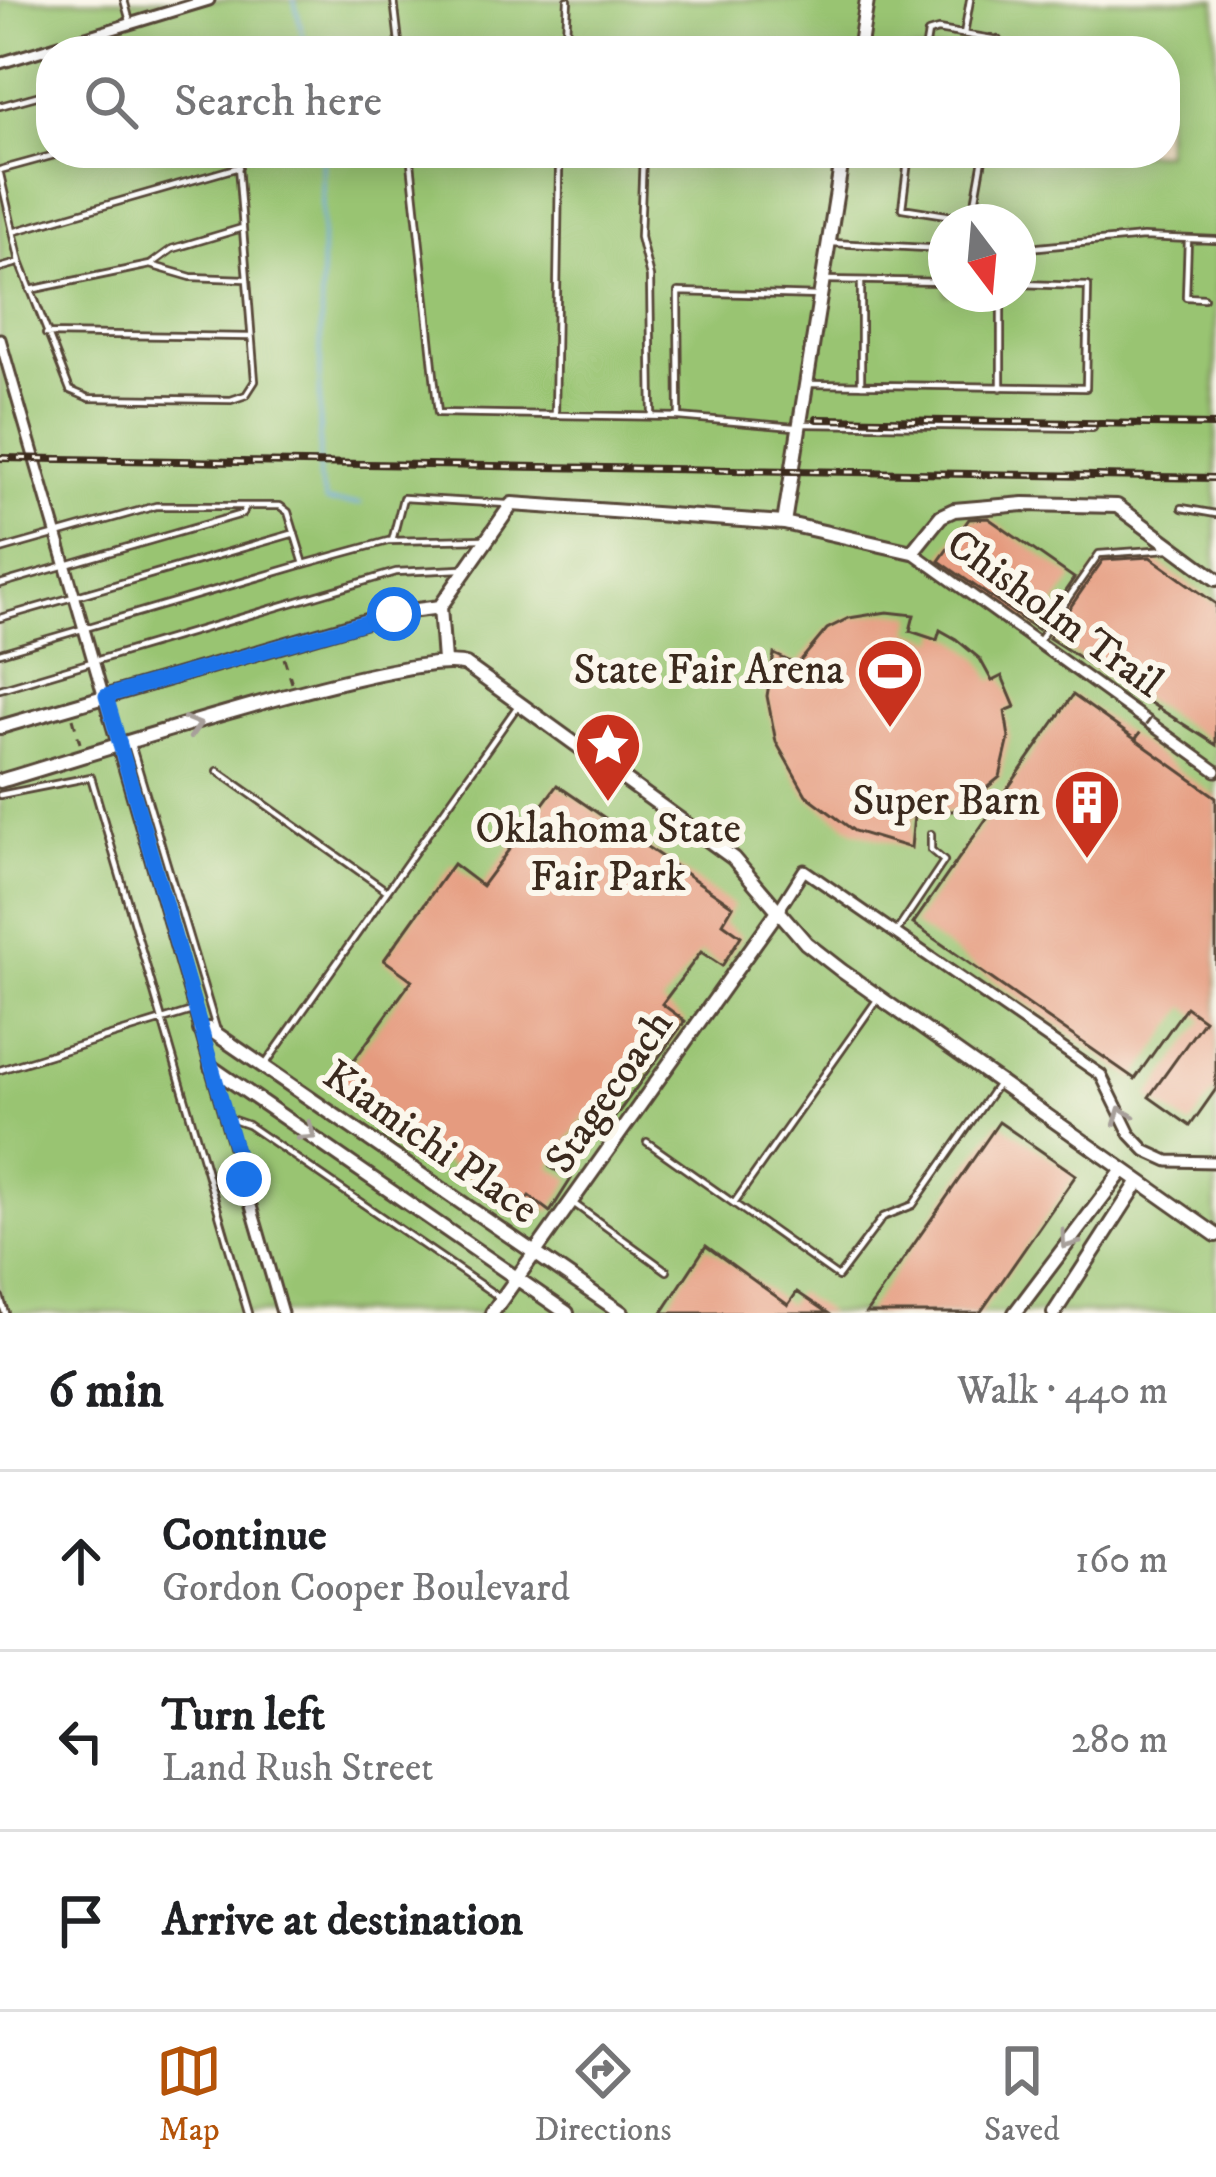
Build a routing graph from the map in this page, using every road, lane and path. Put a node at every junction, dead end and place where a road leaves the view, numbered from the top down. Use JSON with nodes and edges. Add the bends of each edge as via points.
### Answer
{"nodes":[{"id":1,"x":124,"y":0,"type":"edge"},
{"id":2,"x":209,"y":0,"type":"edge"},
{"id":3,"x":394,"y":0,"type":"edge"},
{"id":4,"x":568,"y":0,"type":"edge"},
{"id":5,"x":867,"y":0,"type":"edge"},
{"id":6,"x":970,"y":0,"type":"edge"},
{"id":7,"x":131,"y":25,"type":"junction"},
{"id":8,"x":964,"y":34,"type":"junction"},
{"id":9,"x":93,"y":36,"type":"edge"},
{"id":10,"x":398,"y":36,"type":"edge"},
{"id":11,"x":566,"y":36,"type":"edge"},
{"id":12,"x":861,"y":36,"type":"edge"},
{"id":13,"x":930,"y":36,"type":"edge"},
{"id":14,"x":975,"y":36,"type":"edge"},
{"id":15,"x":36,"y":53,"type":"edge"},
{"id":16,"x":0,"y":63,"type":"edge"},
{"id":17,"x":36,"y":96,"type":"edge"},
{"id":18,"x":0,"y":106,"type":"edge"},
{"id":19,"x":36,"y":161,"type":"edge"},
{"id":20,"x":236,"y":168,"type":"edge"},
{"id":21,"x":239,"y":168,"type":"edge"},
{"id":22,"x":412,"y":168,"type":"edge"},
{"id":23,"x":642,"y":168,"type":"edge"},
{"id":24,"x":840,"y":168,"type":"edge"},
{"id":25,"x":907,"y":168,"type":"edge"},
{"id":26,"x":981,"y":168,"type":"edge"},
{"id":27,"x":559,"y":170,"type":"dead end"},
{"id":28,"x":0,"y":172,"type":"edge"},
{"id":29,"x":242,"y":228,"type":"junction"},
{"id":30,"x":16,"y":231,"type":"junction"},
{"id":31,"x":1188,"y":239,"type":"junction"},
{"id":32,"x":1216,"y":240,"type":"edge"},
{"id":33,"x":828,"y":243,"type":"junction"},
{"id":34,"x":1036,"y":247,"type":"edge"},
{"id":35,"x":928,"y":248,"type":"edge"},
{"id":36,"x":20,"y":262,"type":"junction"},
{"id":37,"x":150,"y":265,"type":"junction"},
{"id":38,"x":0,"y":268,"type":"edge"},
{"id":39,"x":245,"y":279,"type":"junction"},
{"id":40,"x":822,"y":280,"type":"junction"},
{"id":41,"x":861,"y":280,"type":"junction"},
{"id":42,"x":928,"y":282,"type":"edge"},
{"id":43,"x":1036,"y":285,"type":"edge"},
{"id":44,"x":30,"y":290,"type":"junction"},
{"id":45,"x":820,"y":296,"type":"junction"},
{"id":46,"x":1204,"y":298,"type":"dead end"},
{"id":47,"x":1001,"y":312,"type":"edge"},
{"id":48,"x":46,"y":334,"type":"junction"},
{"id":49,"x":250,"y":337,"type":"junction"},
{"id":50,"x":0,"y":339,"type":"edge"},
{"id":51,"x":806,"y":384,"type":"junction"},
{"id":52,"x":861,"y":385,"type":"junction"},
{"id":53,"x":1001,"y":388,"type":"junction"},
{"id":54,"x":555,"y":415,"type":"junction"},
{"id":55,"x":652,"y":416,"type":"junction"},
{"id":56,"x":679,"y":417,"type":"junction"},
{"id":57,"x":799,"y":425,"type":"junction"},
{"id":58,"x":1093,"y":428,"type":"dead end"},
{"id":59,"x":512,"y":504,"type":"junction"},
{"id":60,"x":246,"y":506,"type":"junction"},
{"id":61,"x":1182,"y":508,"type":"dead end"},
{"id":62,"x":1216,"y":514,"type":"edge"},
{"id":63,"x":789,"y":520,"type":"junction"},
{"id":64,"x":295,"y":533,"type":"junction"},
{"id":65,"x":57,"y":536,"type":"junction"},
{"id":66,"x":488,"y":539,"type":"junction"},
{"id":67,"x":392,"y":541,"type":"junction"},
{"id":68,"x":1177,"y":549,"type":"junction"},
{"id":69,"x":0,"y":550,"type":"edge"},
{"id":70,"x":912,"y":552,"type":"junction"},
{"id":71,"x":304,"y":564,"type":"junction"},
{"id":72,"x":66,"y":565,"type":"junction"},
{"id":73,"x":467,"y":568,"type":"junction"},
{"id":74,"x":1216,"y":579,"type":"edge"},
{"id":75,"x":0,"y":584,"type":"edge"},
{"id":76,"x":75,"y":596,"type":"junction"},
{"id":77,"x":440,"y":607,"type":"junction"},
{"id":78,"x":0,"y":618,"type":"edge"},
{"id":79,"x":85,"y":628,"type":"junction"},
{"id":80,"x":280,"y":645,"type":"junction"},
{"id":81,"x":1036,"y":645,"type":"junction"},
{"id":82,"x":0,"y":653,"type":"edge"},
{"id":83,"x":96,"y":660,"type":"junction"},
{"id":84,"x":443,"y":662,"type":"junction"},
{"id":85,"x":0,"y":688,"type":"edge"},
{"id":86,"x":106,"y":696,"type":"junction"},
{"id":87,"x":296,"y":697,"type":"junction"},
{"id":88,"x":519,"y":704,"type":"junction"},
{"id":89,"x":70,"y":706,"type":"junction"},
{"id":90,"x":1159,"y":707,"type":"dead end"},
{"id":91,"x":0,"y":727,"type":"edge"},
{"id":92,"x":1135,"y":740,"type":"dead end"},
{"id":93,"x":125,"y":745,"type":"junction"},
{"id":94,"x":84,"y":756,"type":"junction"},
{"id":95,"x":218,"y":771,"type":"dead end"},
{"id":96,"x":1216,"y":771,"type":"edge"},
{"id":97,"x":0,"y":781,"type":"edge"},
{"id":98,"x":0,"y":795,"type":"edge"},
{"id":99,"x":931,"y":834,"type":"dead end"},
{"id":100,"x":387,"y":891,"type":"junction"},
{"id":101,"x":780,"y":908,"type":"junction"},
{"id":102,"x":897,"y":931,"type":"junction"},
{"id":103,"x":878,"y":997,"type":"junction"},
{"id":104,"x":194,"y":1010,"type":"junction"},
{"id":105,"x":164,"y":1020,"type":"junction"},
{"id":106,"x":200,"y":1030,"type":"junction"},
{"id":107,"x":219,"y":1037,"type":"junction"},
{"id":108,"x":211,"y":1067,"type":"junction"},
{"id":109,"x":263,"y":1067,"type":"junction"},
{"id":110,"x":0,"y":1070,"type":"edge"},
{"id":111,"x":999,"y":1082,"type":"junction"},
{"id":112,"x":225,"y":1117,"type":"junction"},
{"id":113,"x":646,"y":1142,"type":"dead end"},
{"id":114,"x":1216,"y":1162,"type":"edge"},
{"id":115,"x":1124,"y":1170,"type":"junction"},
{"id":116,"x":1139,"y":1181,"type":"junction"},
{"id":117,"x":573,"y":1203,"type":"junction"},
{"id":118,"x":734,"y":1204,"type":"junction"},
{"id":119,"x":1216,"y":1235,"type":"edge"},
{"id":120,"x":536,"y":1256,"type":"junction"},
{"id":121,"x":667,"y":1270,"type":"dead end"},
{"id":122,"x":517,"y":1278,"type":"junction"},
{"id":123,"x":0,"y":1297,"type":"edge"},
{"id":124,"x":502,"y":1299,"type":"junction"},
{"id":125,"x":4,"y":1313,"type":"edge"},
{"id":126,"x":248,"y":1313,"type":"edge"},
{"id":127,"x":282,"y":1313,"type":"edge"},
{"id":128,"x":492,"y":1313,"type":"edge"},
{"id":129,"x":567,"y":1313,"type":"edge"},
{"id":130,"x":622,"y":1313,"type":"edge"},
{"id":131,"x":1015,"y":1313,"type":"edge"},
{"id":132,"x":1054,"y":1313,"type":"edge"}],
"edges":[{"from":1,"to":7,"type":"lane"},
{"from":2,"to":7,"type":"street"},
{"from":3,"to":10,"type":"lane"},
{"from":4,"to":11,"type":"lane"},
{"from":5,"to":12,"type":"street"},
{"from":6,"to":8,"type":"lane"},
{"from":7,"to":9,"type":"street"},
{"from":8,"to":13,"type":"lane"},
{"from":8,"to":14,"type":"lane"},
{"from":15,"to":16,"type":"street"},
{"from":17,"to":18,"type":"lane"},
{"from":19,"to":28,"type":"lane"},
{"from":20,"to":30,"type":"lane"},
{"from":21,"to":29,"type":"lane"},
{"from":22,"to":54,"type":"lane","via":[[439,413]]},
{"from":23,"to":55,"type":"lane"},
{"from":24,"to":33,"type":"street"},
{"from":25,"to":26,"type":"lane","via":[[902,208],[965,218],[973,215]]},
{"from":27,"to":54,"type":"lane"},
{"from":28,"to":30,"type":"lane"},
{"from":29,"to":37,"type":"lane","via":[[172,249]]},
{"from":29,"to":39,"type":"lane"},
{"from":30,"to":36,"type":"lane"},
{"from":31,"to":32,"type":"lane"},
{"from":31,"to":34,"type":"lane"},
{"from":31,"to":46,"type":"lane","via":[[1186,297]]},
{"from":33,"to":35,"type":"lane"},
{"from":33,"to":40,"type":"street"},
{"from":36,"to":38,"type":"lane"},
{"from":36,"to":44,"type":"lane"},
{"from":37,"to":39,"type":"lane"},
{"from":37,"to":44,"type":"lane"},
{"from":39,"to":49,"type":"lane"},
{"from":40,"to":41,"type":"lane"},
{"from":40,"to":45,"type":"street"},
{"from":41,"to":42,"type":"lane"},
{"from":41,"to":52,"type":"lane"},
{"from":43,"to":53,"type":"lane","via":[[1088,286],[1089,386]]},
{"from":44,"to":48,"type":"lane"},
{"from":45,"to":51,"type":"street"},
{"from":45,"to":56,"type":"lane","via":[[680,289]]},
{"from":47,"to":53,"type":"lane"},
{"from":48,"to":49,"type":"lane"},
{"from":48,"to":49,"type":"lane","via":[[70,390],[89,398],[246,394],[255,381]]},
{"from":50,"to":65,"type":"street"},
{"from":51,"to":52,"type":"lane"},
{"from":51,"to":57,"type":"street"},
{"from":52,"to":53,"type":"lane"},
{"from":54,"to":55,"type":"lane"},
{"from":55,"to":56,"type":"lane"},
{"from":56,"to":57,"type":"lane"},
{"from":57,"to":58,"type":"lane"},
{"from":57,"to":63,"type":"street"},
{"from":59,"to":63,"type":"street"},
{"from":59,"to":66,"type":"street"},
{"from":59,"to":67,"type":"lane","via":[[404,498]]},
{"from":60,"to":64,"type":"lane","via":[[285,508]]},
{"from":60,"to":65,"type":"lane","via":[[156,506]]},
{"from":60,"to":72,"type":"lane","via":[[242,514]]},
{"from":61,"to":62,"type":"lane"},
{"from":63,"to":70,"type":"street"},
{"from":64,"to":71,"type":"lane"},
{"from":64,"to":76,"type":"lane"},
{"from":65,"to":69,"type":"lane"},
{"from":65,"to":72,"type":"street"},
{"from":66,"to":67,"type":"lane"},
{"from":66,"to":73,"type":"street"},
{"from":67,"to":71,"type":"lane"},
{"from":68,"to":70,"type":"street","via":[[1117,506],[1024,504],[946,513]]},
{"from":68,"to":74,"type":"street"},
{"from":68,"to":81,"type":"lane","via":[[1099,554]]},
{"from":70,"to":81,"type":"street","name":"Chisholm Trail"},
{"from":71,"to":79,"type":"lane"},
{"from":72,"to":75,"type":"lane"},
{"from":72,"to":76,"type":"street"},
{"from":73,"to":77,"type":"street"},
{"from":73,"to":83,"type":"lane","via":[[396,572]]},
{"from":76,"to":78,"type":"lane"},
{"from":76,"to":79,"type":"street"},
{"from":77,"to":80,"type":"street"},
{"from":77,"to":84,"type":"street"},
{"from":79,"to":82,"type":"lane"},
{"from":79,"to":83,"type":"street"},
{"from":80,"to":86,"type":"street"},
{"from":80,"to":87,"type":"path"},
{"from":81,"to":96,"type":"street","name":"Chisholm Trail"},
{"from":83,"to":85,"type":"lane"},
{"from":83,"to":86,"type":"street"},
{"from":84,"to":87,"type":"street"},
{"from":84,"to":88,"type":"street","via":[[466,665]]},
{"from":86,"to":89,"type":"street"},
{"from":86,"to":93,"type":"street"},
{"from":93,"to":87,"type":"street","one_way":true},
{"from":88,"to":100,"type":"lane"},
{"from":88,"to":101,"type":"street","via":[[733,858]]},
{"from":89,"to":91,"type":"street"},
{"from":89,"to":94,"type":"path"},
{"from":90,"to":92,"type":"path","bridge":true},
{"from":93,"to":94,"type":"street"},
{"from":93,"to":104,"type":"street"},
{"from":93,"to":107,"type":"lane"},
{"from":94,"to":97,"type":"street"},
{"from":95,"to":100,"type":"lane"},
{"from":98,"to":105,"type":"lane","via":[[92,777]]},
{"from":99,"to":102,"type":"lane","via":[[931,850],[944,861]]},
{"from":100,"to":109,"type":"lane"},
{"from":101,"to":102,"type":"street","via":[[804,870]]},
{"from":101,"to":103,"type":"street","via":[[806,943]]},
{"from":101,"to":117,"type":"street","name":"Stagecoach"},
{"from":114,"to":102,"type":"street","one_way":true,"via":[[1168,1161],[1147,1151],[1102,1075]]},
{"from":103,"to":111,"type":"street"},
{"from":103,"to":118,"type":"lane"},
{"from":104,"to":105,"type":"lane"},
{"from":104,"to":106,"type":"street"},
{"from":105,"to":110,"type":"lane"},
{"from":105,"to":126,"type":"lane"},
{"from":106,"to":107,"type":"street","name":"Kiamichi Place"},
{"from":106,"to":108,"type":"street"},
{"from":107,"to":109,"type":"street","name":"Kiamichi Place"},
{"from":108,"to":112,"type":"street"},
{"from":108,"to":122,"type":"street","name":"Kiamichi Place","one_way":true},
{"from":109,"to":120,"type":"street","name":"Kiamichi Place"},
{"from":111,"to":115,"type":"street"},
{"from":111,"to":118,"type":"lane","via":[[913,1204],[884,1216],[838,1277]]},
{"from":112,"to":124,"type":"lane"},
{"from":112,"to":127,"type":"street"},
{"from":113,"to":118,"type":"lane"},
{"from":115,"to":116,"type":"street"},
{"from":115,"to":131,"type":"street","one_way":true},
{"from":116,"to":119,"type":"street"},
{"from":116,"to":132,"type":"street"},
{"from":117,"to":120,"type":"street","name":"Stagecoach"},
{"from":117,"to":121,"type":"lane"},
{"from":120,"to":122,"type":"street","name":"Stagecoach"},
{"from":120,"to":130,"type":"street","name":"Kiamichi Place"},
{"from":122,"to":124,"type":"street","name":"Stagecoach"},
{"from":122,"to":129,"type":"street","name":"Kiamichi Place"},
{"from":123,"to":125,"type":"lane"},
{"from":124,"to":128,"type":"street","name":"Stagecoach"}]}
